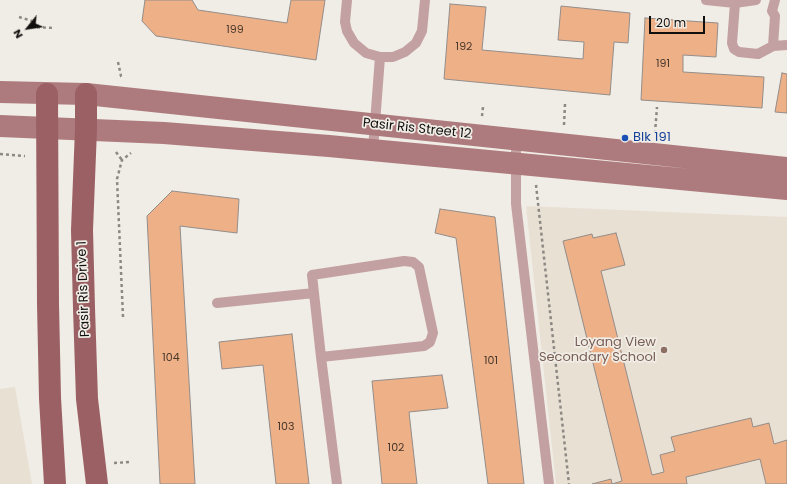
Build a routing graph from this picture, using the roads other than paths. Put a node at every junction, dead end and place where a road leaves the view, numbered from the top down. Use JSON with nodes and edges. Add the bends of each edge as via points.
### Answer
{"nodes":[{"id":1,"x":347,"y":0,"type":"edge"},
{"id":2,"x":425,"y":0,"type":"edge"},
{"id":3,"x":706,"y":0,"type":"edge"},
{"id":4,"x":756,"y":0,"type":"edge"},
{"id":5,"x":775,"y":0,"type":"edge"},
{"id":6,"x":735,"y":3,"type":"junction"},
{"id":7,"x":787,"y":45,"type":"edge"},
{"id":8,"x":772,"y":46,"type":"junction"},
{"id":9,"x":380,"y":57,"type":"junction"},
{"id":10,"x":0,"y":92,"type":"edge"},
{"id":11,"x":47,"y":94,"type":"junction"},
{"id":12,"x":86,"y":94,"type":"junction"},
{"id":13,"x":375,"y":124,"type":"junction"},
{"id":14,"x":0,"y":126,"type":"edge"},
{"id":15,"x":47,"y":127,"type":"junction"},
{"id":16,"x":86,"y":129,"type":"junction"},
{"id":17,"x":516,"y":138,"type":"junction"},
{"id":18,"x":373,"y":149,"type":"junction"},
{"id":19,"x":516,"y":164,"type":"junction"},
{"id":20,"x":787,"y":168,"type":"edge"},
{"id":21,"x":787,"y":189,"type":"edge"},
{"id":22,"x":314,"y":293,"type":"junction"},
{"id":23,"x":217,"y":303,"type":"dead end"},
{"id":24,"x":322,"y":357,"type":"junction"},
{"id":25,"x":55,"y":484,"type":"edge"},
{"id":26,"x":97,"y":484,"type":"edge"},
{"id":27,"x":337,"y":484,"type":"edge"},
{"id":28,"x":549,"y":484,"type":"edge"}],
"edges":[{"from":1,"to":9,"type":"lane","via":[[347,31],[354,43],[366,53]]},
{"from":2,"to":9,"type":"lane","via":[[422,30],[416,43],[406,52],[393,57]]},
{"from":3,"to":6,"type":"lane"},
{"from":4,"to":6,"type":"lane"},
{"from":5,"to":8,"type":"lane","via":[[772,11],[775,16]]},
{"from":6,"to":8,"type":"lane","via":[[732,43],[734,49],[758,54]]},
{"from":7,"to":8,"type":"lane"},
{"from":9,"to":13,"type":"lane"},
{"from":10,"to":11,"type":"street","name":"Pasir Ris Street 12"},
{"from":11,"to":12,"type":"street","name":"Pasir Ris Street 12"},
{"from":11,"to":15,"type":"main road"},
{"from":12,"to":13,"type":"street","name":"Pasir Ris Street 12"},
{"from":12,"to":16,"type":"main road","name":"Pasir Ris Drive 1"},
{"from":13,"to":17,"type":"street","name":"Pasir Ris Street 12"},
{"from":13,"to":18,"type":"lane"},
{"from":14,"to":15,"type":"street","name":"Pasir Ris Street 12"},
{"from":15,"to":16,"type":"street","name":"Pasir Ris Street 12"},
{"from":15,"to":25,"type":"main road","via":[[48,320]]},
{"from":16,"to":18,"type":"street","name":"Pasir Ris Street 12"},
{"from":16,"to":26,"type":"main road","name":"Pasir Ris Drive 1","via":[[82,230],[84,308],[87,399]]},
{"from":17,"to":19,"type":"lane"},
{"from":17,"to":20,"type":"street","name":"Pasir Ris Street 12"},
{"from":18,"to":19,"type":"street","name":"Pasir Ris Street 12"},
{"from":19,"to":21,"type":"street","name":"Pasir Ris Street 12"},
{"from":19,"to":28,"type":"lane","via":[[516,204]]},
{"from":22,"to":23,"type":"lane"},
{"from":22,"to":24,"type":"lane"},
{"from":22,"to":24,"type":"lane","via":[[312,274],[404,261],[413,262],[419,267],[433,333],[430,342],[424,346]]},
{"from":24,"to":27,"type":"lane"}]}
